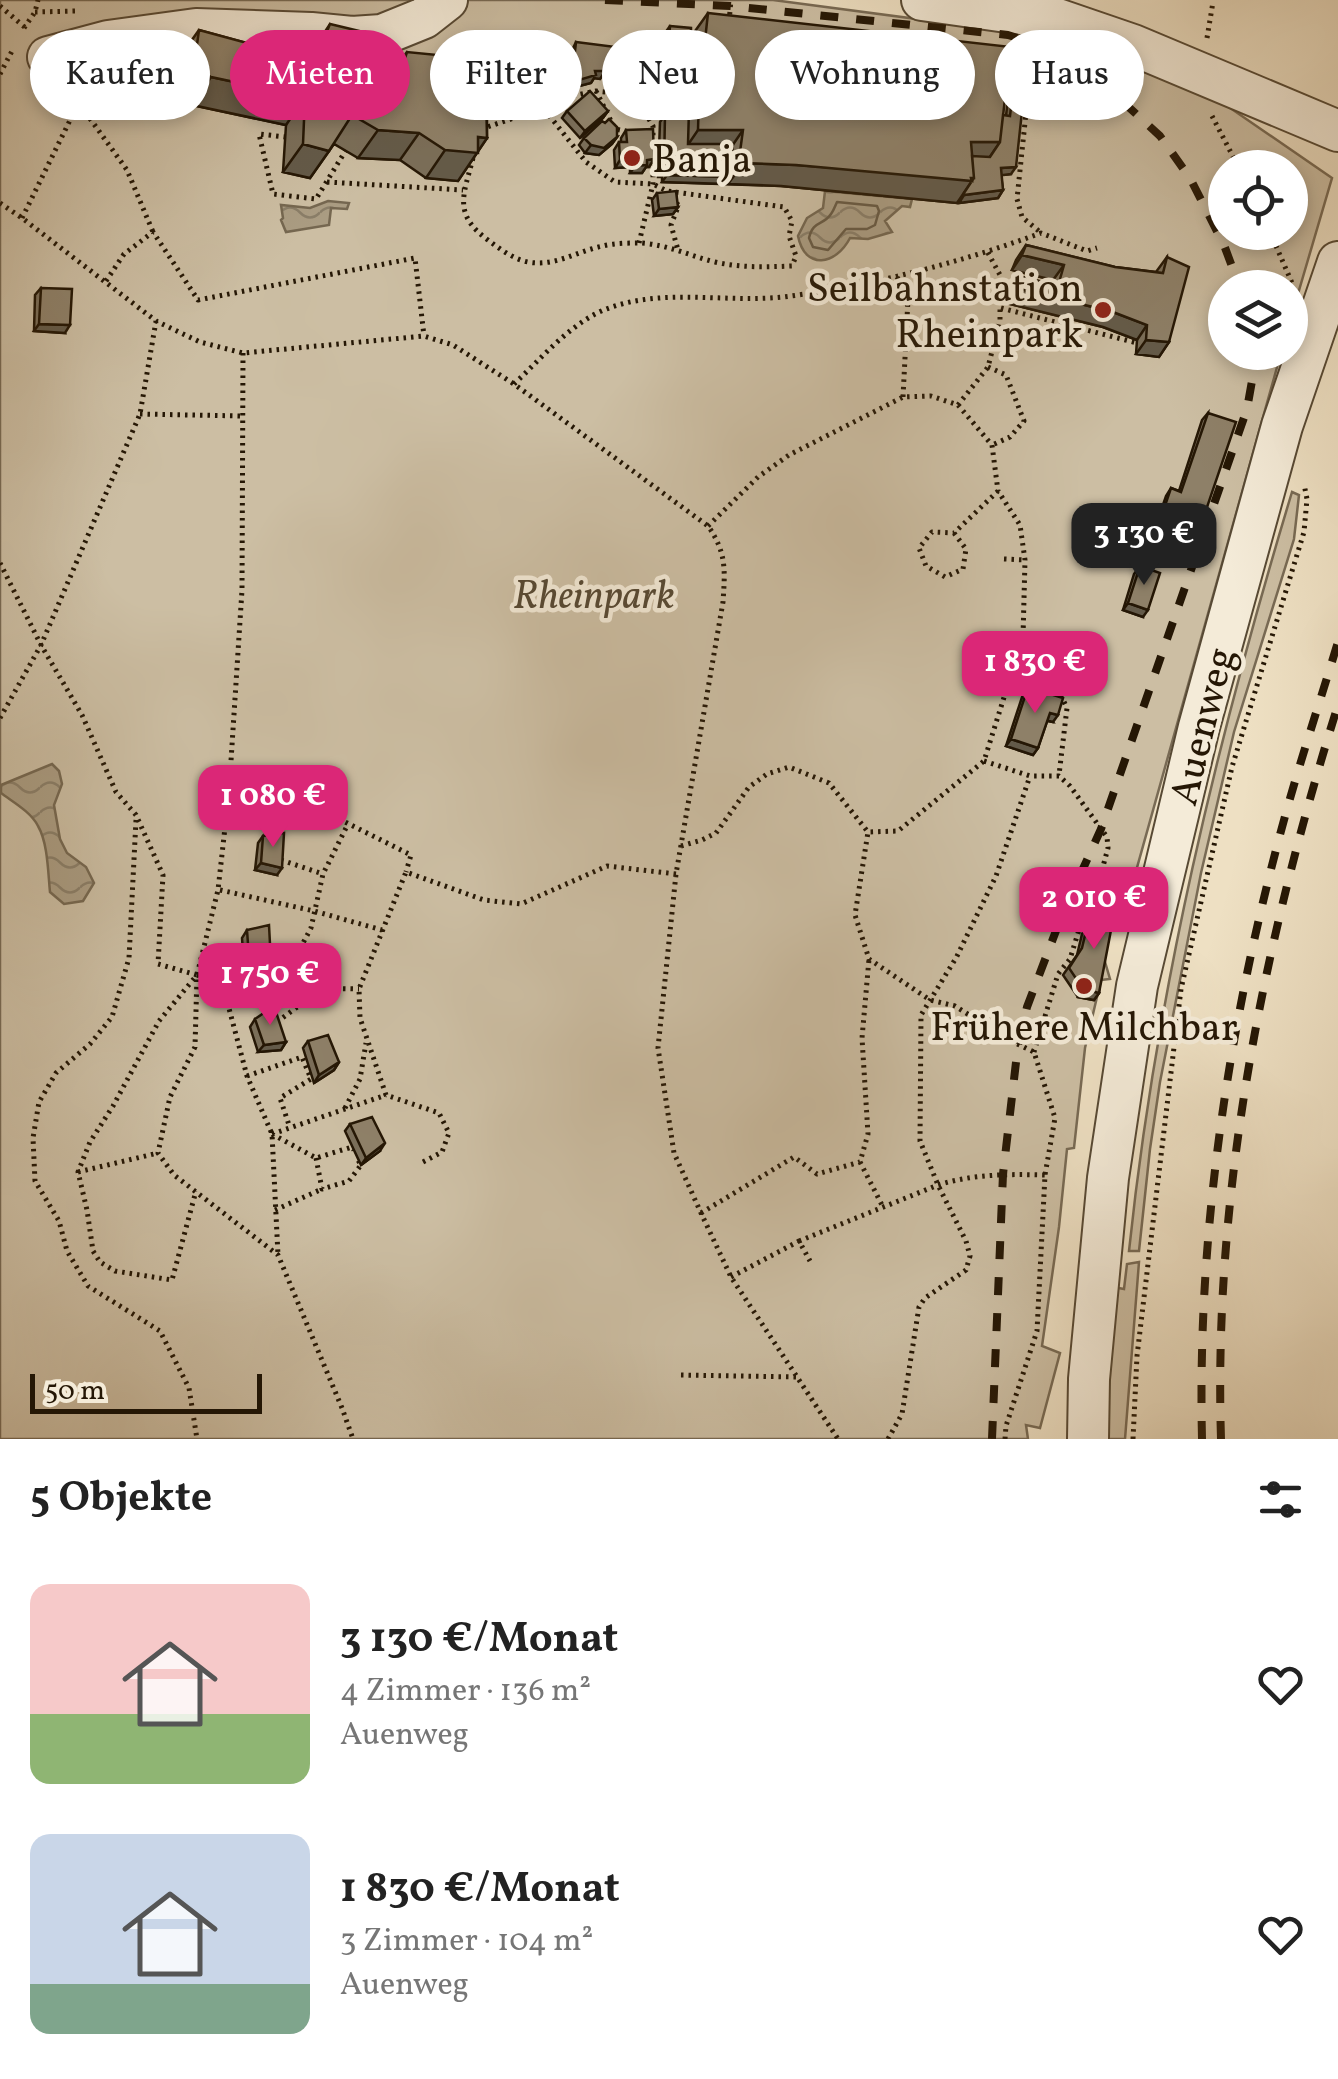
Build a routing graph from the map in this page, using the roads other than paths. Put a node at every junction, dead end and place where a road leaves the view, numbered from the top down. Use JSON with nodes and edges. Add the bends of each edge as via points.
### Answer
{"nodes":[{"id":1,"x":447,"y":0,"type":"edge"},
{"id":2,"x":922,"y":0,"type":"edge"},
{"id":3,"x":1050,"y":10,"type":"edge"},
{"id":4,"x":189,"y":30,"type":"edge"},
{"id":5,"x":1338,"y":131,"type":"edge"},
{"id":6,"x":1338,"y":262,"type":"edge"},
{"id":7,"x":1088,"y":1439,"type":"edge"}],
"edges":[{"from":1,"to":4,"type":"street","via":[[382,36]]},
{"from":2,"to":3,"type":"street"},
{"from":3,"to":5,"type":"street"},
{"from":6,"to":7,"type":"street","name":"Auenweg","via":[[1276,444],[1137,986],[1108,1178]]}]}
